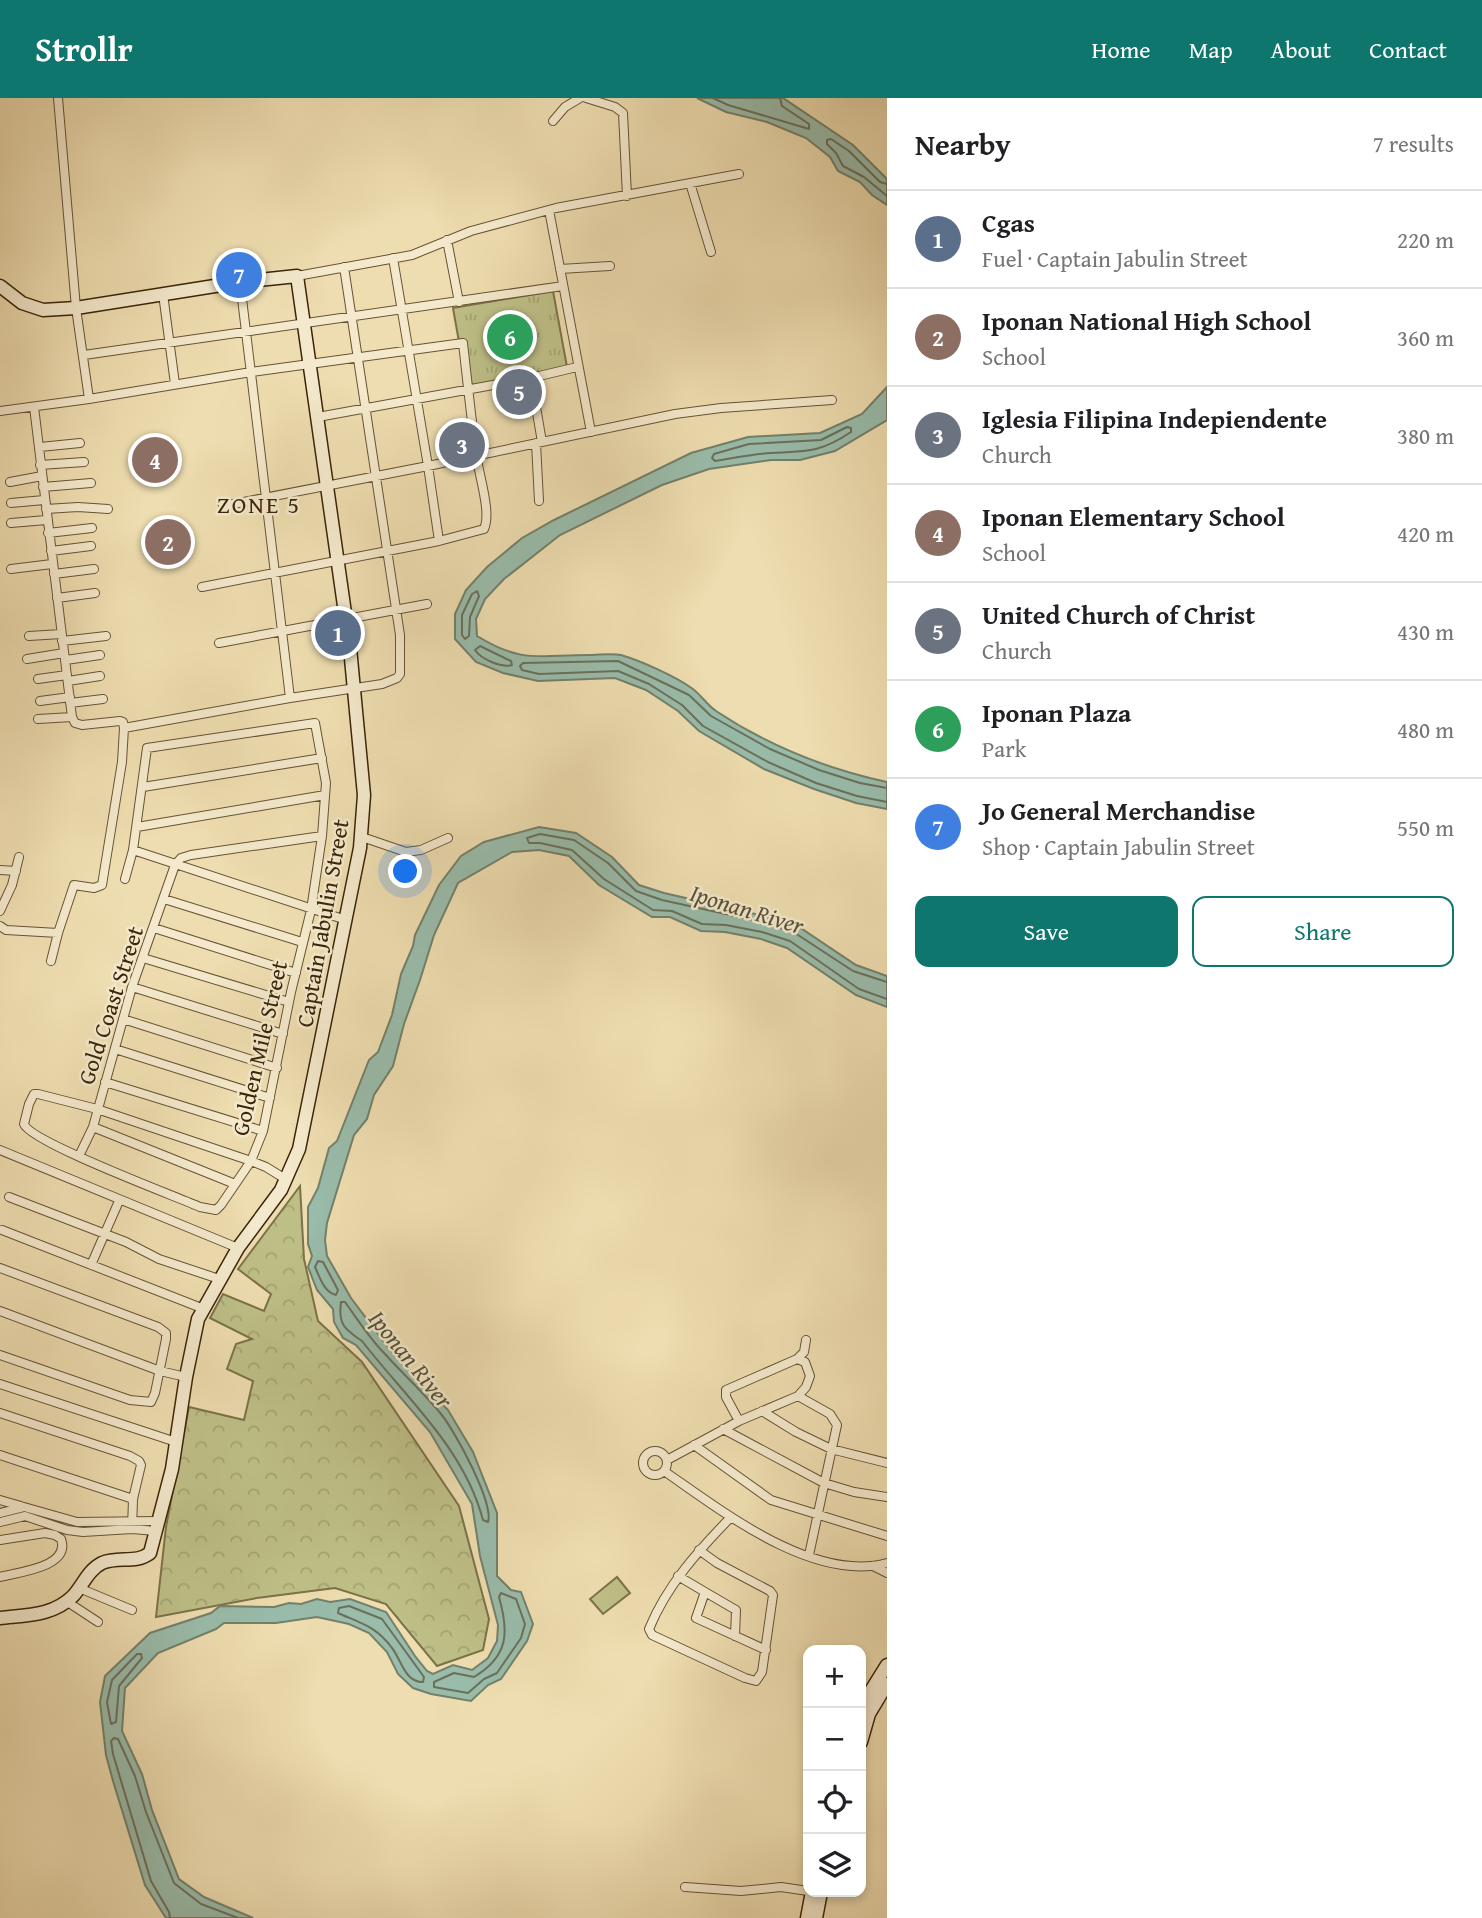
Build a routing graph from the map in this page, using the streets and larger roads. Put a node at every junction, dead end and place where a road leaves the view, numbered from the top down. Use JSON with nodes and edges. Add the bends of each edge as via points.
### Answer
{"nodes":[{"id":1,"x":58,"y":98,"type":"edge"},
{"id":2,"x":580,"y":98,"type":"edge"},
{"id":3,"x":586,"y":98,"type":"edge"},
{"id":4,"x":553,"y":121,"type":"dead end"},
{"id":5,"x":738,"y":174,"type":"dead end"},
{"id":6,"x":690,"y":183,"type":"junction"},
{"id":7,"x":627,"y":196,"type":"junction"},
{"id":8,"x":550,"y":210,"type":"junction"},
{"id":9,"x":447,"y":240,"type":"junction"},
{"id":10,"x":711,"y":251,"type":"dead end"},
{"id":11,"x":393,"y":258,"type":"junction"},
{"id":12,"x":610,"y":266,"type":"dead end"},
{"id":13,"x":344,"y":267,"type":"junction"},
{"id":14,"x":560,"y":270,"type":"junction"},
{"id":15,"x":297,"y":276,"type":"junction"},
{"id":16,"x":240,"y":282,"type":"junction"},
{"id":17,"x":0,"y":286,"type":"edge"},
{"id":18,"x":563,"y":286,"type":"junction"},
{"id":19,"x":163,"y":294,"type":"junction"},
{"id":20,"x":459,"y":302,"type":"junction"},
{"id":21,"x":76,"y":308,"type":"junction"},
{"id":22,"x":401,"y":310,"type":"junction"},
{"id":23,"x":353,"y":317,"type":"junction"},
{"id":24,"x":304,"y":324,"type":"junction"},
{"id":25,"x":247,"y":332,"type":"junction"},
{"id":26,"x":171,"y":344,"type":"junction"},
{"id":27,"x":407,"y":351,"type":"junction"},
{"id":28,"x":84,"y":355,"type":"junction"},
{"id":29,"x":359,"y":357,"type":"junction"},
{"id":30,"x":310,"y":363,"type":"junction"},
{"id":31,"x":577,"y":367,"type":"junction"},
{"id":32,"x":251,"y":372,"type":"junction"},
{"id":33,"x":531,"y":378,"type":"junction"},
{"id":34,"x":175,"y":384,"type":"junction"},
{"id":35,"x":469,"y":389,"type":"junction"},
{"id":36,"x":416,"y":398,"type":"junction"},
{"id":37,"x":89,"y":399,"type":"junction"},
{"id":38,"x":832,"y":400,"type":"dead end"},
{"id":39,"x":366,"y":406,"type":"junction"},
{"id":40,"x":34,"y":407,"type":"junction"},
{"id":41,"x":0,"y":411,"type":"edge"},
{"id":42,"x":318,"y":417,"type":"junction"},
{"id":43,"x":591,"y":432,"type":"junction"},
{"id":44,"x":539,"y":442,"type":"junction"},
{"id":45,"x":80,"y":443,"type":"dead end"},
{"id":46,"x":40,"y":447,"type":"junction"},
{"id":47,"x":476,"y":457,"type":"junction"},
{"id":48,"x":84,"y":462,"type":"dead end"},
{"id":49,"x":40,"y":465,"type":"junction"},
{"id":50,"x":429,"y":466,"type":"junction"},
{"id":51,"x":42,"y":477,"type":"junction"},
{"id":52,"x":376,"y":477,"type":"junction"},
{"id":53,"x":10,"y":482,"type":"dead end"},
{"id":54,"x":91,"y":483,"type":"dead end"},
{"id":55,"x":327,"y":486,"type":"junction"},
{"id":56,"x":43,"y":487,"type":"junction"},
{"id":57,"x":267,"y":498,"type":"junction"},
{"id":58,"x":44,"y":500,"type":"junction"},
{"id":59,"x":539,"y":501,"type":"dead end"},
{"id":60,"x":11,"y":503,"type":"dead end"},
{"id":61,"x":223,"y":506,"type":"dead end"},
{"id":62,"x":46,"y":509,"type":"junction"},
{"id":63,"x":108,"y":509,"type":"dead end"},
{"id":64,"x":46,"y":520,"type":"junction"},
{"id":65,"x":11,"y":523,"type":"dead end"},
{"id":66,"x":92,"y":528,"type":"dead end"},
{"id":67,"x":48,"y":533,"type":"junction"},
{"id":68,"x":439,"y":541,"type":"junction"},
{"id":69,"x":92,"y":547,"type":"dead end"},
{"id":70,"x":387,"y":549,"type":"junction"},
{"id":71,"x":51,"y":551,"type":"junction"},
{"id":72,"x":337,"y":559,"type":"junction"},
{"id":73,"x":52,"y":564,"type":"junction"},
{"id":74,"x":11,"y":569,"type":"dead end"},
{"id":75,"x":94,"y":569,"type":"dead end"},
{"id":76,"x":275,"y":572,"type":"junction"},
{"id":77,"x":54,"y":574,"type":"junction"},
{"id":78,"x":202,"y":587,"type":"dead end"},
{"id":79,"x":95,"y":593,"type":"dead end"},
{"id":80,"x":57,"y":598,"type":"junction"},
{"id":81,"x":427,"y":604,"type":"dead end"},
{"id":82,"x":396,"y":611,"type":"junction"},
{"id":83,"x":345,"y":619,"type":"junction"},
{"id":84,"x":282,"y":631,"type":"junction"},
{"id":85,"x":29,"y":636,"type":"dead end"},
{"id":86,"x":106,"y":636,"type":"dead end"},
{"id":87,"x":62,"y":637,"type":"junction"},
{"id":88,"x":219,"y":643,"type":"dead end"},
{"id":89,"x":100,"y":655,"type":"dead end"},
{"id":90,"x":65,"y":657,"type":"junction"},
{"id":91,"x":27,"y":659,"type":"dead end"},
{"id":92,"x":100,"y":676,"type":"dead end"},
{"id":93,"x":68,"y":678,"type":"junction"},
{"id":94,"x":38,"y":679,"type":"dead end"},
{"id":95,"x":353,"y":688,"type":"junction"},
{"id":96,"x":290,"y":698,"type":"junction"},
{"id":97,"x":103,"y":699,"type":"dead end"},
{"id":98,"x":70,"y":700,"type":"junction"},
{"id":99,"x":40,"y":701,"type":"dead end"},
{"id":100,"x":72,"y":717,"type":"junction"},
{"id":101,"x":38,"y":719,"type":"dead end"},
{"id":102,"x":124,"y":728,"type":"junction"},
{"id":103,"x":322,"y":758,"type":"junction"},
{"id":104,"x":143,"y":787,"type":"junction"},
{"id":105,"x":325,"y":795,"type":"junction"},
{"id":106,"x":136,"y":827,"type":"junction"},
{"id":107,"x":321,"y":836,"type":"junction"},
{"id":108,"x":362,"y":837,"type":"junction"},
{"id":109,"x":449,"y":838,"type":"dead end"},
{"id":110,"x":133,"y":850,"type":"junction"},
{"id":111,"x":19,"y":857,"type":"dead end"},
{"id":112,"x":175,"y":865,"type":"junction"},
{"id":113,"x":0,"y":870,"type":"edge"},
{"id":114,"x":16,"y":871,"type":"junction"},
{"id":115,"x":125,"y":879,"type":"dead end"},
{"id":116,"x":164,"y":900,"type":"junction"},
{"id":117,"x":311,"y":909,"type":"junction"},
{"id":118,"x":0,"y":911,"type":"edge"},
{"id":119,"x":346,"y":920,"type":"junction"},
{"id":120,"x":0,"y":926,"type":"edge"},
{"id":121,"x":154,"y":928,"type":"junction"},
{"id":122,"x":58,"y":933,"type":"junction"},
{"id":123,"x":302,"y":942,"type":"junction"},
{"id":124,"x":143,"y":958,"type":"junction"},
{"id":125,"x":51,"y":961,"type":"dead end"},
{"id":126,"x":296,"y":973,"type":"junction"},
{"id":127,"x":132,"y":987,"type":"junction"},
{"id":128,"x":289,"y":1002,"type":"junction"},
{"id":129,"x":123,"y":1019,"type":"junction"},
{"id":130,"x":284,"y":1034,"type":"junction"},
{"id":131,"x":115,"y":1049,"type":"junction"},
{"id":132,"x":277,"y":1068,"type":"junction"},
{"id":133,"x":105,"y":1082,"type":"junction"},
{"id":134,"x":270,"y":1098,"type":"junction"},
{"id":135,"x":97,"y":1110,"type":"junction"},
{"id":136,"x":93,"y":1127,"type":"junction"},
{"id":137,"x":263,"y":1130,"type":"junction"},
{"id":138,"x":0,"y":1150,"type":"edge"},
{"id":139,"x":79,"y":1156,"type":"junction"},
{"id":140,"x":251,"y":1161,"type":"junction"},
{"id":141,"x":287,"y":1180,"type":"junction"},
{"id":142,"x":235,"y":1184,"type":"junction"},
{"id":143,"x":9,"y":1197,"type":"dead end"},
{"id":144,"x":119,"y":1201,"type":"junction"},
{"id":145,"x":2,"y":1230,"type":"dead end"},
{"id":146,"x":104,"y":1235,"type":"junction"},
{"id":147,"x":238,"y":1248,"type":"junction"},
{"id":148,"x":91,"y":1265,"type":"junction"},
{"id":149,"x":0,"y":1268,"type":"edge"},
{"id":150,"x":222,"y":1280,"type":"junction"},
{"id":151,"x":204,"y":1309,"type":"junction"},
{"id":152,"x":0,"y":1311,"type":"edge"},
{"id":153,"x":806,"y":1340,"type":"dead end"},
{"id":154,"x":0,"y":1355,"type":"edge"},
{"id":155,"x":797,"y":1359,"type":"junction"},
{"id":156,"x":160,"y":1371,"type":"junction"},
{"id":157,"x":186,"y":1377,"type":"junction"},
{"id":158,"x":0,"y":1384,"type":"edge"},
{"id":159,"x":798,"y":1396,"type":"junction"},
{"id":160,"x":762,"y":1411,"type":"junction"},
{"id":161,"x":0,"y":1413,"type":"edge"},
{"id":162,"x":739,"y":1420,"type":"junction"},
{"id":163,"x":723,"y":1429,"type":"junction"},
{"id":164,"x":176,"y":1442,"type":"junction"},
{"id":165,"x":694,"y":1445,"type":"junction"},
{"id":166,"x":831,"y":1449,"type":"junction"},
{"id":167,"x":0,"y":1455,"type":"edge"},
{"id":168,"x":667,"y":1460,"type":"junction"},
{"id":169,"x":887,"y":1464,"type":"edge"},
{"id":170,"x":664,"y":1471,"type":"junction"},
{"id":171,"x":824,"y":1483,"type":"junction"},
{"id":172,"x":887,"y":1497,"type":"edge"},
{"id":173,"x":133,"y":1499,"type":"junction"},
{"id":174,"x":0,"y":1500,"type":"edge"},
{"id":175,"x":24,"y":1511,"type":"junction"},
{"id":176,"x":0,"y":1513,"type":"edge"},
{"id":177,"x":818,"y":1515,"type":"junction"},
{"id":178,"x":731,"y":1517,"type":"junction"},
{"id":179,"x":0,"y":1522,"type":"edge"},
{"id":180,"x":132,"y":1525,"type":"junction"},
{"id":181,"x":157,"y":1526,"type":"junction"},
{"id":182,"x":887,"y":1536,"type":"edge"},
{"id":183,"x":0,"y":1540,"type":"edge"},
{"id":184,"x":699,"y":1550,"type":"junction"},
{"id":185,"x":809,"y":1555,"type":"junction"},
{"id":186,"x":887,"y":1563,"type":"edge"},
{"id":187,"x":873,"y":1566,"type":"junction"},
{"id":188,"x":887,"y":1573,"type":"edge"},
{"id":189,"x":678,"y":1576,"type":"junction"},
{"id":190,"x":0,"y":1577,"type":"edge"},
{"id":191,"x":79,"y":1588,"type":"junction"},
{"id":192,"x":705,"y":1592,"type":"junction"},
{"id":193,"x":66,"y":1601,"type":"junction"},
{"id":194,"x":132,"y":1610,"type":"dead end"},
{"id":195,"x":0,"y":1618,"type":"edge"},
{"id":196,"x":98,"y":1622,"type":"dead end"},
{"id":197,"x":735,"y":1636,"type":"junction"},
{"id":198,"x":766,"y":1650,"type":"junction"},
{"id":199,"x":887,"y":1665,"type":"edge"},
{"id":200,"x":887,"y":1684,"type":"edge"},
{"id":201,"x":863,"y":1708,"type":"edge"},
{"id":202,"x":866,"y":1724,"type":"edge"},
{"id":203,"x":685,"y":1887,"type":"dead end"},
{"id":204,"x":803,"y":1891,"type":"edge"},
{"id":205,"x":810,"y":1897,"type":"edge"},
{"id":206,"x":820,"y":1897,"type":"edge"},
{"id":207,"x":807,"y":1918,"type":"edge"},
{"id":208,"x":816,"y":1918,"type":"edge"}],
"edges":[{"from":1,"to":21,"type":"street"},
{"from":2,"to":4,"type":"street"},
{"from":3,"to":7,"type":"street","via":[[623,113]]},
{"from":5,"to":6,"type":"street"},
{"from":6,"to":7,"type":"street"},
{"from":6,"to":10,"type":"street"},
{"from":7,"to":8,"type":"street"},
{"from":8,"to":9,"type":"street"},
{"from":8,"to":14,"type":"street"},
{"from":9,"to":11,"type":"street","via":[[423,252]]},
{"from":9,"to":20,"type":"street"},
{"from":11,"to":13,"type":"street"},
{"from":11,"to":22,"type":"street"},
{"from":12,"to":14,"type":"street"},
{"from":13,"to":15,"type":"street"},
{"from":13,"to":23,"type":"street"},
{"from":14,"to":18,"type":"street"},
{"from":15,"to":16,"type":"street"},
{"from":15,"to":24,"type":"street","name":"Captain Jabulin Street"},
{"from":16,"to":19,"type":"street"},
{"from":16,"to":25,"type":"street"},
{"from":17,"to":21,"type":"street","via":[[32,308]]},
{"from":18,"to":20,"type":"street"},
{"from":18,"to":31,"type":"street"},
{"from":19,"to":21,"type":"street"},
{"from":19,"to":26,"type":"street"},
{"from":20,"to":22,"type":"street"},
{"from":21,"to":28,"type":"street"},
{"from":22,"to":23,"type":"street"},
{"from":22,"to":27,"type":"street"},
{"from":23,"to":24,"type":"street"},
{"from":23,"to":29,"type":"street"},
{"from":24,"to":25,"type":"street"},
{"from":24,"to":30,"type":"street","name":"Captain Jabulin Street"},
{"from":25,"to":26,"type":"street"},
{"from":25,"to":32,"type":"street"},
{"from":26,"to":28,"type":"street"},
{"from":26,"to":34,"type":"street"},
{"from":27,"to":29,"type":"street"},
{"from":27,"to":35,"type":"street","via":[[463,343]]},
{"from":27,"to":36,"type":"street"},
{"from":28,"to":37,"type":"street"},
{"from":29,"to":30,"type":"street"},
{"from":29,"to":39,"type":"street"},
{"from":30,"to":32,"type":"street"},
{"from":30,"to":42,"type":"street","name":"Captain Jabulin Street"},
{"from":31,"to":33,"type":"street"},
{"from":31,"to":43,"type":"street"},
{"from":32,"to":34,"type":"street"},
{"from":32,"to":57,"type":"street"},
{"from":33,"to":35,"type":"street"},
{"from":33,"to":44,"type":"street"},
{"from":34,"to":37,"type":"street"},
{"from":35,"to":36,"type":"street"},
{"from":35,"to":47,"type":"street"},
{"from":36,"to":39,"type":"street"},
{"from":36,"to":50,"type":"street"},
{"from":37,"to":40,"type":"street"},
{"from":38,"to":43,"type":"street","via":[[675,414]]},
{"from":39,"to":42,"type":"street"},
{"from":39,"to":52,"type":"street"},
{"from":40,"to":41,"type":"street"},
{"from":40,"to":46,"type":"street"},
{"from":42,"to":55,"type":"street","name":"Captain Jabulin Street"},
{"from":43,"to":44,"type":"street"},
{"from":44,"to":47,"type":"street"},
{"from":44,"to":59,"type":"street"},
{"from":45,"to":46,"type":"street"},
{"from":46,"to":49,"type":"street"},
{"from":47,"to":50,"type":"street"},
{"from":47,"to":68,"type":"street","via":[[487,526]]},
{"from":48,"to":49,"type":"street"},
{"from":49,"to":51,"type":"street"},
{"from":50,"to":52,"type":"street"},
{"from":50,"to":68,"type":"street"},
{"from":51,"to":53,"type":"street"},
{"from":51,"to":56,"type":"street"},
{"from":52,"to":55,"type":"street"},
{"from":52,"to":70,"type":"street"},
{"from":54,"to":56,"type":"street"},
{"from":55,"to":57,"type":"street"},
{"from":55,"to":72,"type":"street","name":"Captain Jabulin Street"},
{"from":56,"to":58,"type":"street"},
{"from":57,"to":61,"type":"street"},
{"from":57,"to":76,"type":"street"},
{"from":58,"to":60,"type":"street"},
{"from":58,"to":62,"type":"street"},
{"from":62,"to":63,"type":"street"},
{"from":62,"to":64,"type":"street"},
{"from":64,"to":65,"type":"street"},
{"from":64,"to":67,"type":"street"},
{"from":66,"to":67,"type":"street"},
{"from":67,"to":71,"type":"street"},
{"from":68,"to":70,"type":"street"},
{"from":69,"to":71,"type":"street"},
{"from":70,"to":72,"type":"street"},
{"from":70,"to":82,"type":"street"},
{"from":71,"to":73,"type":"street"},
{"from":72,"to":76,"type":"street"},
{"from":72,"to":83,"type":"street","name":"Captain Jabulin Street"},
{"from":73,"to":74,"type":"street"},
{"from":73,"to":77,"type":"street"},
{"from":75,"to":77,"type":"street"},
{"from":76,"to":78,"type":"street"},
{"from":76,"to":84,"type":"street"},
{"from":77,"to":80,"type":"street"},
{"from":79,"to":80,"type":"street"},
{"from":80,"to":87,"type":"street"},
{"from":81,"to":82,"type":"street"},
{"from":82,"to":83,"type":"street"},
{"from":82,"to":95,"type":"street","via":[[401,642],[399,676]]},
{"from":83,"to":84,"type":"street"},
{"from":83,"to":95,"type":"street","name":"Captain Jabulin Street"},
{"from":84,"to":88,"type":"street"},
{"from":84,"to":96,"type":"street"},
{"from":85,"to":87,"type":"street"},
{"from":86,"to":87,"type":"street"},
{"from":87,"to":90,"type":"street"},
{"from":89,"to":90,"type":"street"},
{"from":90,"to":91,"type":"street"},
{"from":90,"to":93,"type":"street"},
{"from":92,"to":93,"type":"street"},
{"from":93,"to":94,"type":"street"},
{"from":93,"to":98,"type":"street"},
{"from":95,"to":96,"type":"street"},
{"from":95,"to":108,"type":"street","name":"Captain Jabulin Street","via":[[363,779]]},
{"from":96,"to":102,"type":"street"},
{"from":97,"to":98,"type":"street"},
{"from":98,"to":99,"type":"street"},
{"from":98,"to":100,"type":"street"},
{"from":100,"to":101,"type":"street"},
{"from":100,"to":102,"type":"street","via":[[82,725],[122,722]]},
{"from":102,"to":122,"type":"street","via":[[104,881],[99,888],[74,885]]},
{"from":103,"to":104,"type":"street"},
{"from":103,"to":104,"type":"street","name":"Golden Mile Street","via":[[313,722],[150,747]]},
{"from":103,"to":105,"type":"street","name":"Golden Mile Street"},
{"from":104,"to":106,"type":"street"},
{"from":105,"to":106,"type":"street"},
{"from":105,"to":107,"type":"street","name":"Golden Mile Street"},
{"from":106,"to":110,"type":"street"},
{"from":107,"to":112,"type":"street","via":[[191,855]]},
{"from":107,"to":117,"type":"street","name":"Golden Mile Street"},
{"from":108,"to":109,"type":"street","via":[[406,852]]},
{"from":108,"to":119,"type":"street","name":"Captain Jabulin Street"},
{"from":110,"to":112,"type":"street"},
{"from":110,"to":115,"type":"street"},
{"from":111,"to":114,"type":"street"},
{"from":112,"to":116,"type":"street","name":"Gold Coast Street"},
{"from":112,"to":117,"type":"street"},
{"from":113,"to":114,"type":"street"},
{"from":114,"to":118,"type":"street"},
{"from":116,"to":121,"type":"street","name":"Gold Coast Street"},
{"from":116,"to":123,"type":"street"},
{"from":117,"to":119,"type":"street"},
{"from":117,"to":123,"type":"street","name":"Golden Mile Street"},
{"from":119,"to":141,"type":"street","name":"Captain Jabulin Street","via":[[307,1115]]},
{"from":120,"to":122,"type":"street"},
{"from":121,"to":124,"type":"street","name":"Gold Coast Street"},
{"from":121,"to":126,"type":"street"},
{"from":122,"to":125,"type":"street"},
{"from":123,"to":126,"type":"street","name":"Golden Mile Street"},
{"from":124,"to":127,"type":"street","name":"Gold Coast Street"},
{"from":124,"to":128,"type":"street"},
{"from":126,"to":128,"type":"street","name":"Golden Mile Street"},
{"from":127,"to":129,"type":"street","name":"Gold Coast Street"},
{"from":127,"to":130,"type":"street"},
{"from":128,"to":130,"type":"street","name":"Golden Mile Street"},
{"from":129,"to":131,"type":"street","name":"Gold Coast Street"},
{"from":129,"to":132,"type":"street"},
{"from":130,"to":132,"type":"street","name":"Golden Mile Street"},
{"from":131,"to":133,"type":"street","name":"Gold Coast Street"},
{"from":131,"to":134,"type":"street"},
{"from":132,"to":134,"type":"street","name":"Golden Mile Street"},
{"from":133,"to":135,"type":"street","name":"Gold Coast Street"},
{"from":133,"to":137,"type":"street"},
{"from":134,"to":137,"type":"street","name":"Golden Mile Street"},
{"from":135,"to":136,"type":"street","name":"Gold Coast Street"},
{"from":135,"to":139,"type":"street","via":[[34,1094],[29,1104],[24,1124],[30,1133]]},
{"from":135,"to":140,"type":"street"},
{"from":136,"to":139,"type":"street","name":"Gold Coast Street"},
{"from":136,"to":142,"type":"street"},
{"from":137,"to":140,"type":"street","name":"Golden Mile Street"},
{"from":138,"to":144,"type":"street"},
{"from":139,"to":142,"type":"street","name":"Golden Mile Street","via":[[216,1210]]},
{"from":140,"to":141,"type":"street"},
{"from":140,"to":142,"type":"street","name":"Golden Mile Street"},
{"from":141,"to":147,"type":"street","name":"Captain Jabulin Street"},
{"from":143,"to":146,"type":"street"},
{"from":144,"to":146,"type":"street"},
{"from":144,"to":147,"type":"street"},
{"from":145,"to":148,"type":"street"},
{"from":146,"to":148,"type":"street"},
{"from":146,"to":150,"type":"street"},
{"from":147,"to":150,"type":"street","name":"Captain Jabulin Street"},
{"from":148,"to":151,"type":"street"},
{"from":149,"to":156,"type":"street","via":[[158,1327],[166,1333]]},
{"from":150,"to":151,"type":"street","name":"Captain Jabulin Street"},
{"from":151,"to":157,"type":"street","name":"Captain Jabulin Street"},
{"from":152,"to":156,"type":"street"},
{"from":153,"to":155,"type":"street"},
{"from":154,"to":156,"type":"street","via":[[140,1403],[154,1398]]},
{"from":155,"to":159,"type":"street","via":[[805,1362],[810,1376]]},
{"from":155,"to":162,"type":"street","via":[[726,1390]]},
{"from":156,"to":157,"type":"street"},
{"from":157,"to":164,"type":"street","name":"Captain Jabulin Street"},
{"from":158,"to":164,"type":"street"},
{"from":159,"to":160,"type":"street"},
{"from":159,"to":166,"type":"street","via":[[835,1420]]},
{"from":160,"to":162,"type":"street"},
{"from":160,"to":166,"type":"street"},
{"from":161,"to":173,"type":"street","via":[[137,1459],[141,1465]]},
{"from":162,"to":163,"type":"street"},
{"from":163,"to":165,"type":"street"},
{"from":163,"to":171,"type":"street"},
{"from":164,"to":181,"type":"street","name":"Captain Jabulin Street"},
{"from":165,"to":168,"type":"street"},
{"from":165,"to":177,"type":"street","via":[[771,1500]]},
{"from":166,"to":169,"type":"street"},
{"from":166,"to":171,"type":"street"},
{"from":167,"to":173,"type":"street"},
{"from":168,"to":170,"type":"street"},
{"from":168,"to":170,"type":"street","via":[[653,1451],[643,1460],[651,1474]]},
{"from":170,"to":178,"type":"street"},
{"from":171,"to":172,"type":"street"},
{"from":171,"to":177,"type":"street"},
{"from":173,"to":180,"type":"street"},
{"from":174,"to":175,"type":"street"},
{"from":175,"to":176,"type":"street"},
{"from":175,"to":179,"type":"street"},
{"from":175,"to":180,"type":"street","via":[[77,1522]]},
{"from":177,"to":182,"type":"street"},
{"from":177,"to":185,"type":"street"},
{"from":178,"to":184,"type":"street"},
{"from":178,"to":185,"type":"street"},
{"from":180,"to":181,"type":"street"},
{"from":181,"to":191,"type":"street","name":"Captain Jabulin Street","via":[[145,1557],[98,1565]]},
{"from":183,"to":190,"type":"street","via":[[49,1533],[63,1545],[54,1562]]},
{"from":184,"to":189,"type":"street"},
{"from":184,"to":198,"type":"street","via":[[772,1593]]},
{"from":185,"to":187,"type":"street","via":[[850,1566]]},
{"from":186,"to":187,"type":"street"},
{"from":187,"to":188,"type":"street"},
{"from":189,"to":192,"type":"street"},
{"from":189,"to":198,"type":"street","via":[[650,1626],[652,1634],[751,1681],[761,1675]]},
{"from":191,"to":193,"type":"street","name":"Captain Jabulin Street"},
{"from":191,"to":194,"type":"street"},
{"from":192,"to":197,"type":"street","via":[[736,1610]]},
{"from":192,"to":197,"type":"street","via":[[696,1618]]},
{"from":193,"to":195,"type":"street","name":"Captain Jabulin Street","via":[[47,1612]]},
{"from":193,"to":196,"type":"street"},
{"from":197,"to":198,"type":"street"},
{"from":199,"to":201,"type":"street"},
{"from":200,"to":202,"type":"street"},
{"from":203,"to":204,"type":"street"},
{"from":205,"to":207,"type":"street"},
{"from":206,"to":208,"type":"street"}]}
